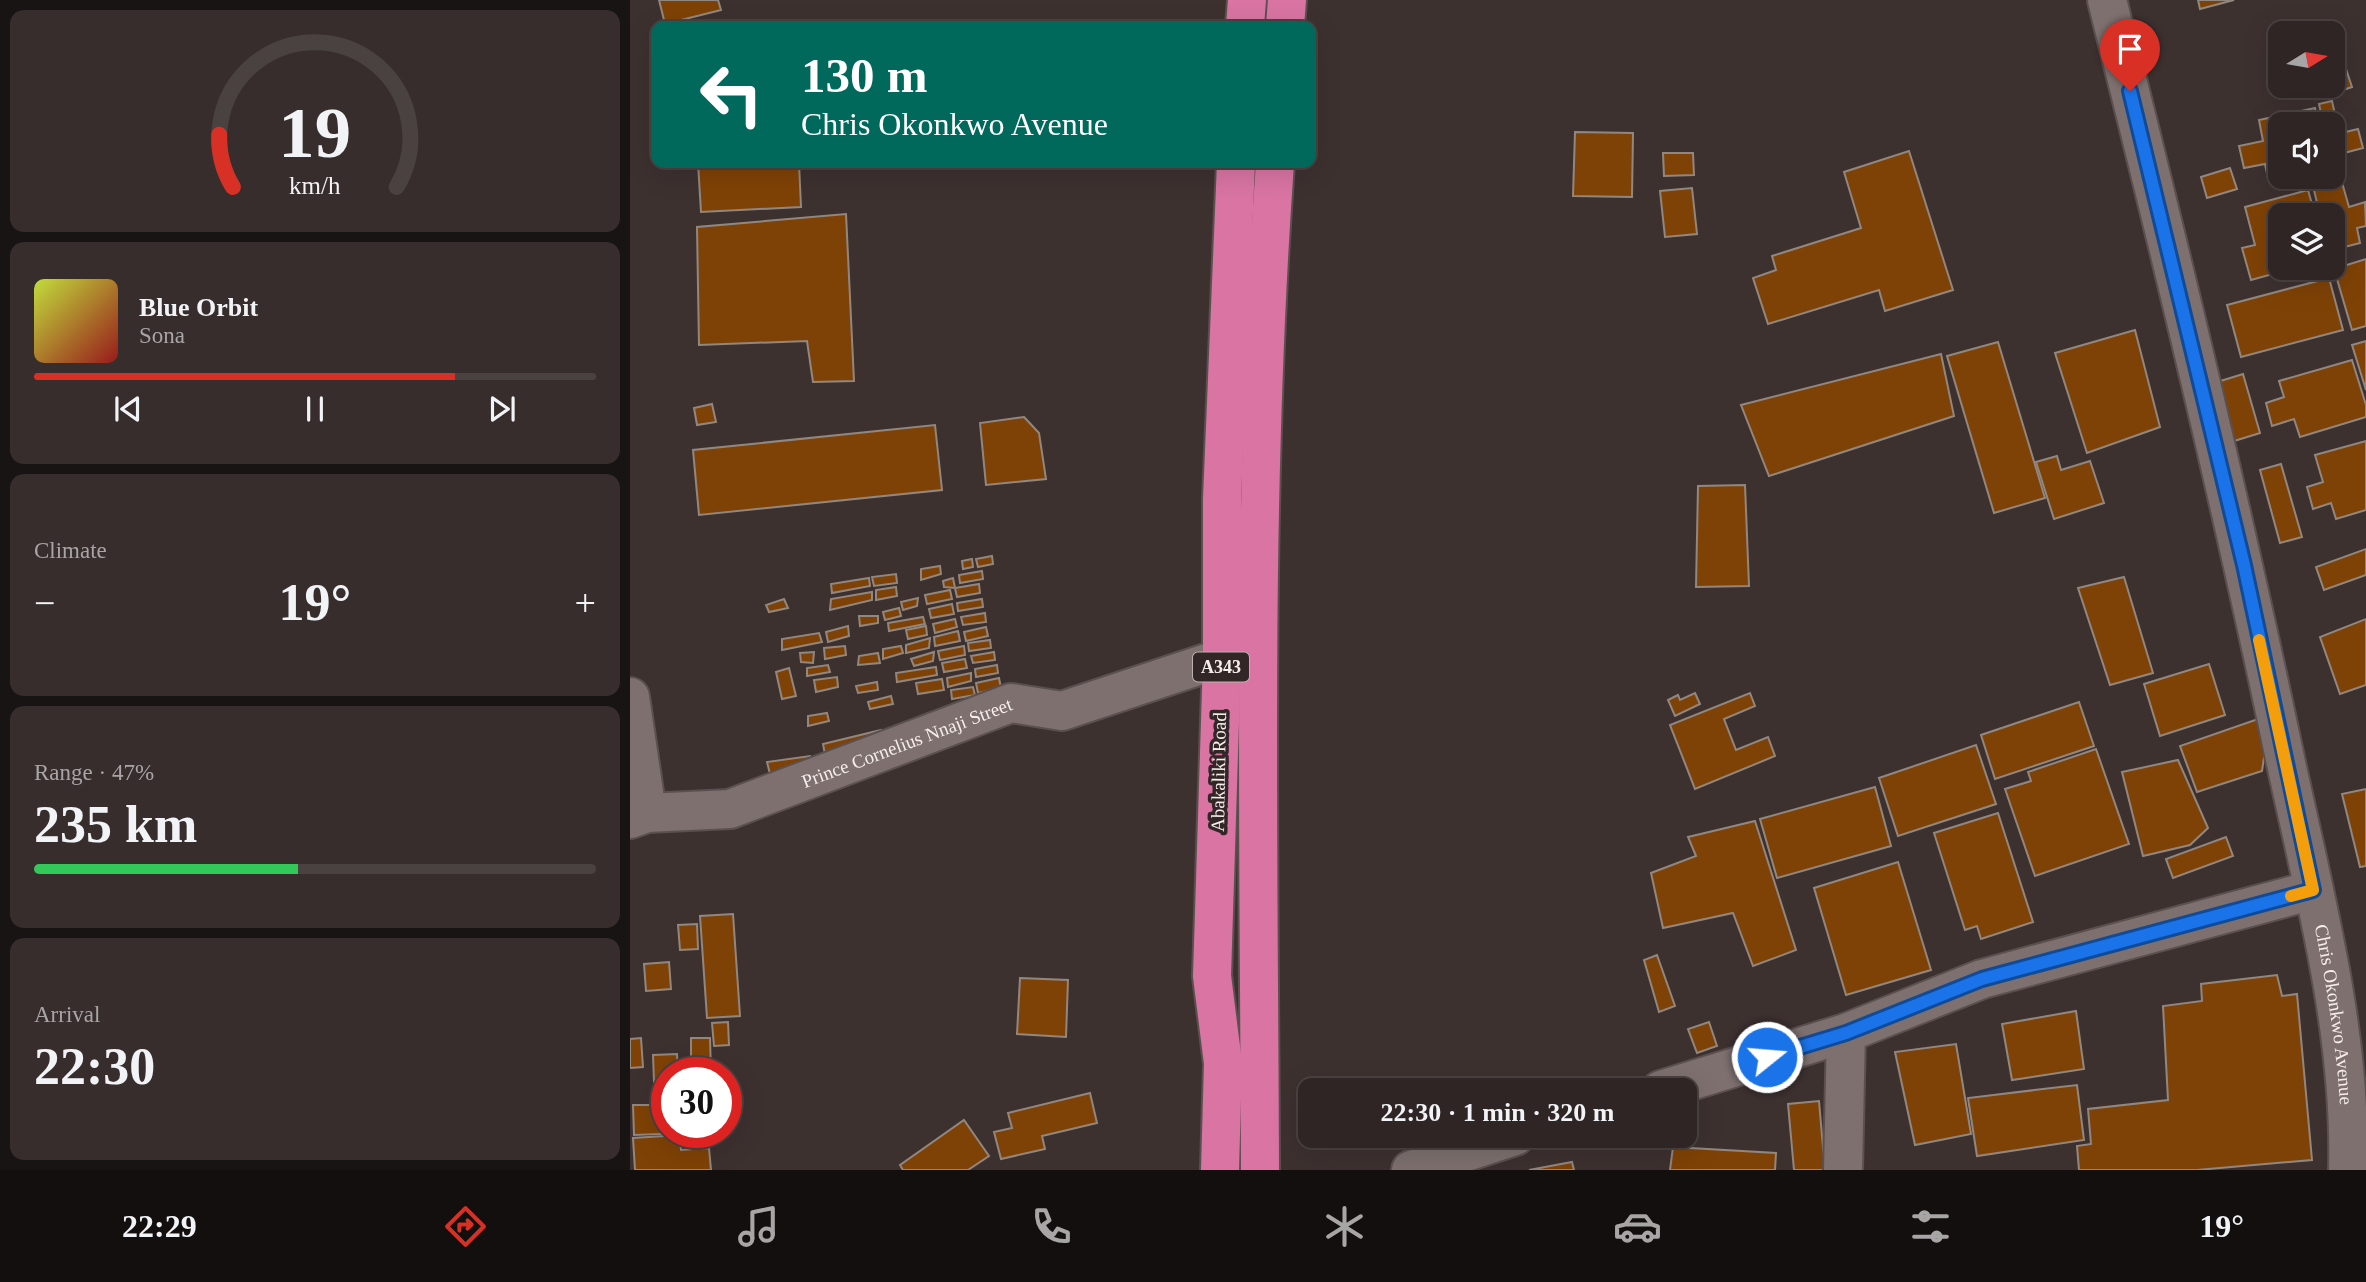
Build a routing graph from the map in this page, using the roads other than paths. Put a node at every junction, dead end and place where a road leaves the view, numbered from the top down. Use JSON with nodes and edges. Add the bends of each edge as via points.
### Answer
{"nodes":[{"id":1,"x":1247,"y":0,"type":"edge"},
{"id":2,"x":1287,"y":0,"type":"edge"},
{"id":3,"x":2107,"y":0,"type":"edge"},
{"id":4,"x":1245,"y":21,"type":"edge"},
{"id":5,"x":1285,"y":21,"type":"edge"},
{"id":6,"x":1236,"y":168,"type":"edge"},
{"id":7,"x":1275,"y":168,"type":"edge"},
{"id":8,"x":1222,"y":658,"type":"junction"},
{"id":9,"x":630,"y":697,"type":"edge"},
{"id":10,"x":638,"y":816,"type":"edge"},
{"id":11,"x":2313,"y":890,"type":"junction"},
{"id":12,"x":1846,"y":1033,"type":"junction"},
{"id":13,"x":1697,"y":1079,"type":"edge"},
{"id":14,"x":2354,"y":1145,"type":"edge"},
{"id":15,"x":1478,"y":1148,"type":"edge"},
{"id":16,"x":1220,"y":1170,"type":"edge"},
{"id":17,"x":1260,"y":1170,"type":"edge"},
{"id":18,"x":1411,"y":1170,"type":"edge"},
{"id":19,"x":1843,"y":1170,"type":"edge"}],
"edges":[{"from":1,"to":4,"type":"highway"},
{"from":2,"to":5,"type":"highway"},
{"from":3,"to":11,"type":"street","name":"Chris Okonkwo Avenue","via":[[2244,565]]},
{"from":6,"to":8,"type":"highway","name":"Abakaliki Road","number":"A343","via":[[1222,499]]},
{"from":7,"to":17,"type":"highway","name":"Abakaliki Road","number":"A343","via":[[1259,606]]},
{"from":8,"to":10,"type":"street","name":"Prince Cornelius Nnaji Street","via":[[1062,711],[1011,703],[730,809]]},
{"from":8,"to":16,"type":"highway","name":"Abakaliki Road","number":"A343","via":[[1212,976],[1223,1063]]},
{"from":9,"to":10,"type":"street"},
{"from":11,"to":12,"type":"street","via":[[1982,979]]},
{"from":11,"to":14,"type":"street","name":"Chris Okonkwo Avenue","via":[[2339,1028]]},
{"from":12,"to":13,"type":"street"},
{"from":12,"to":19,"type":"street"},
{"from":15,"to":18,"type":"street"}]}
